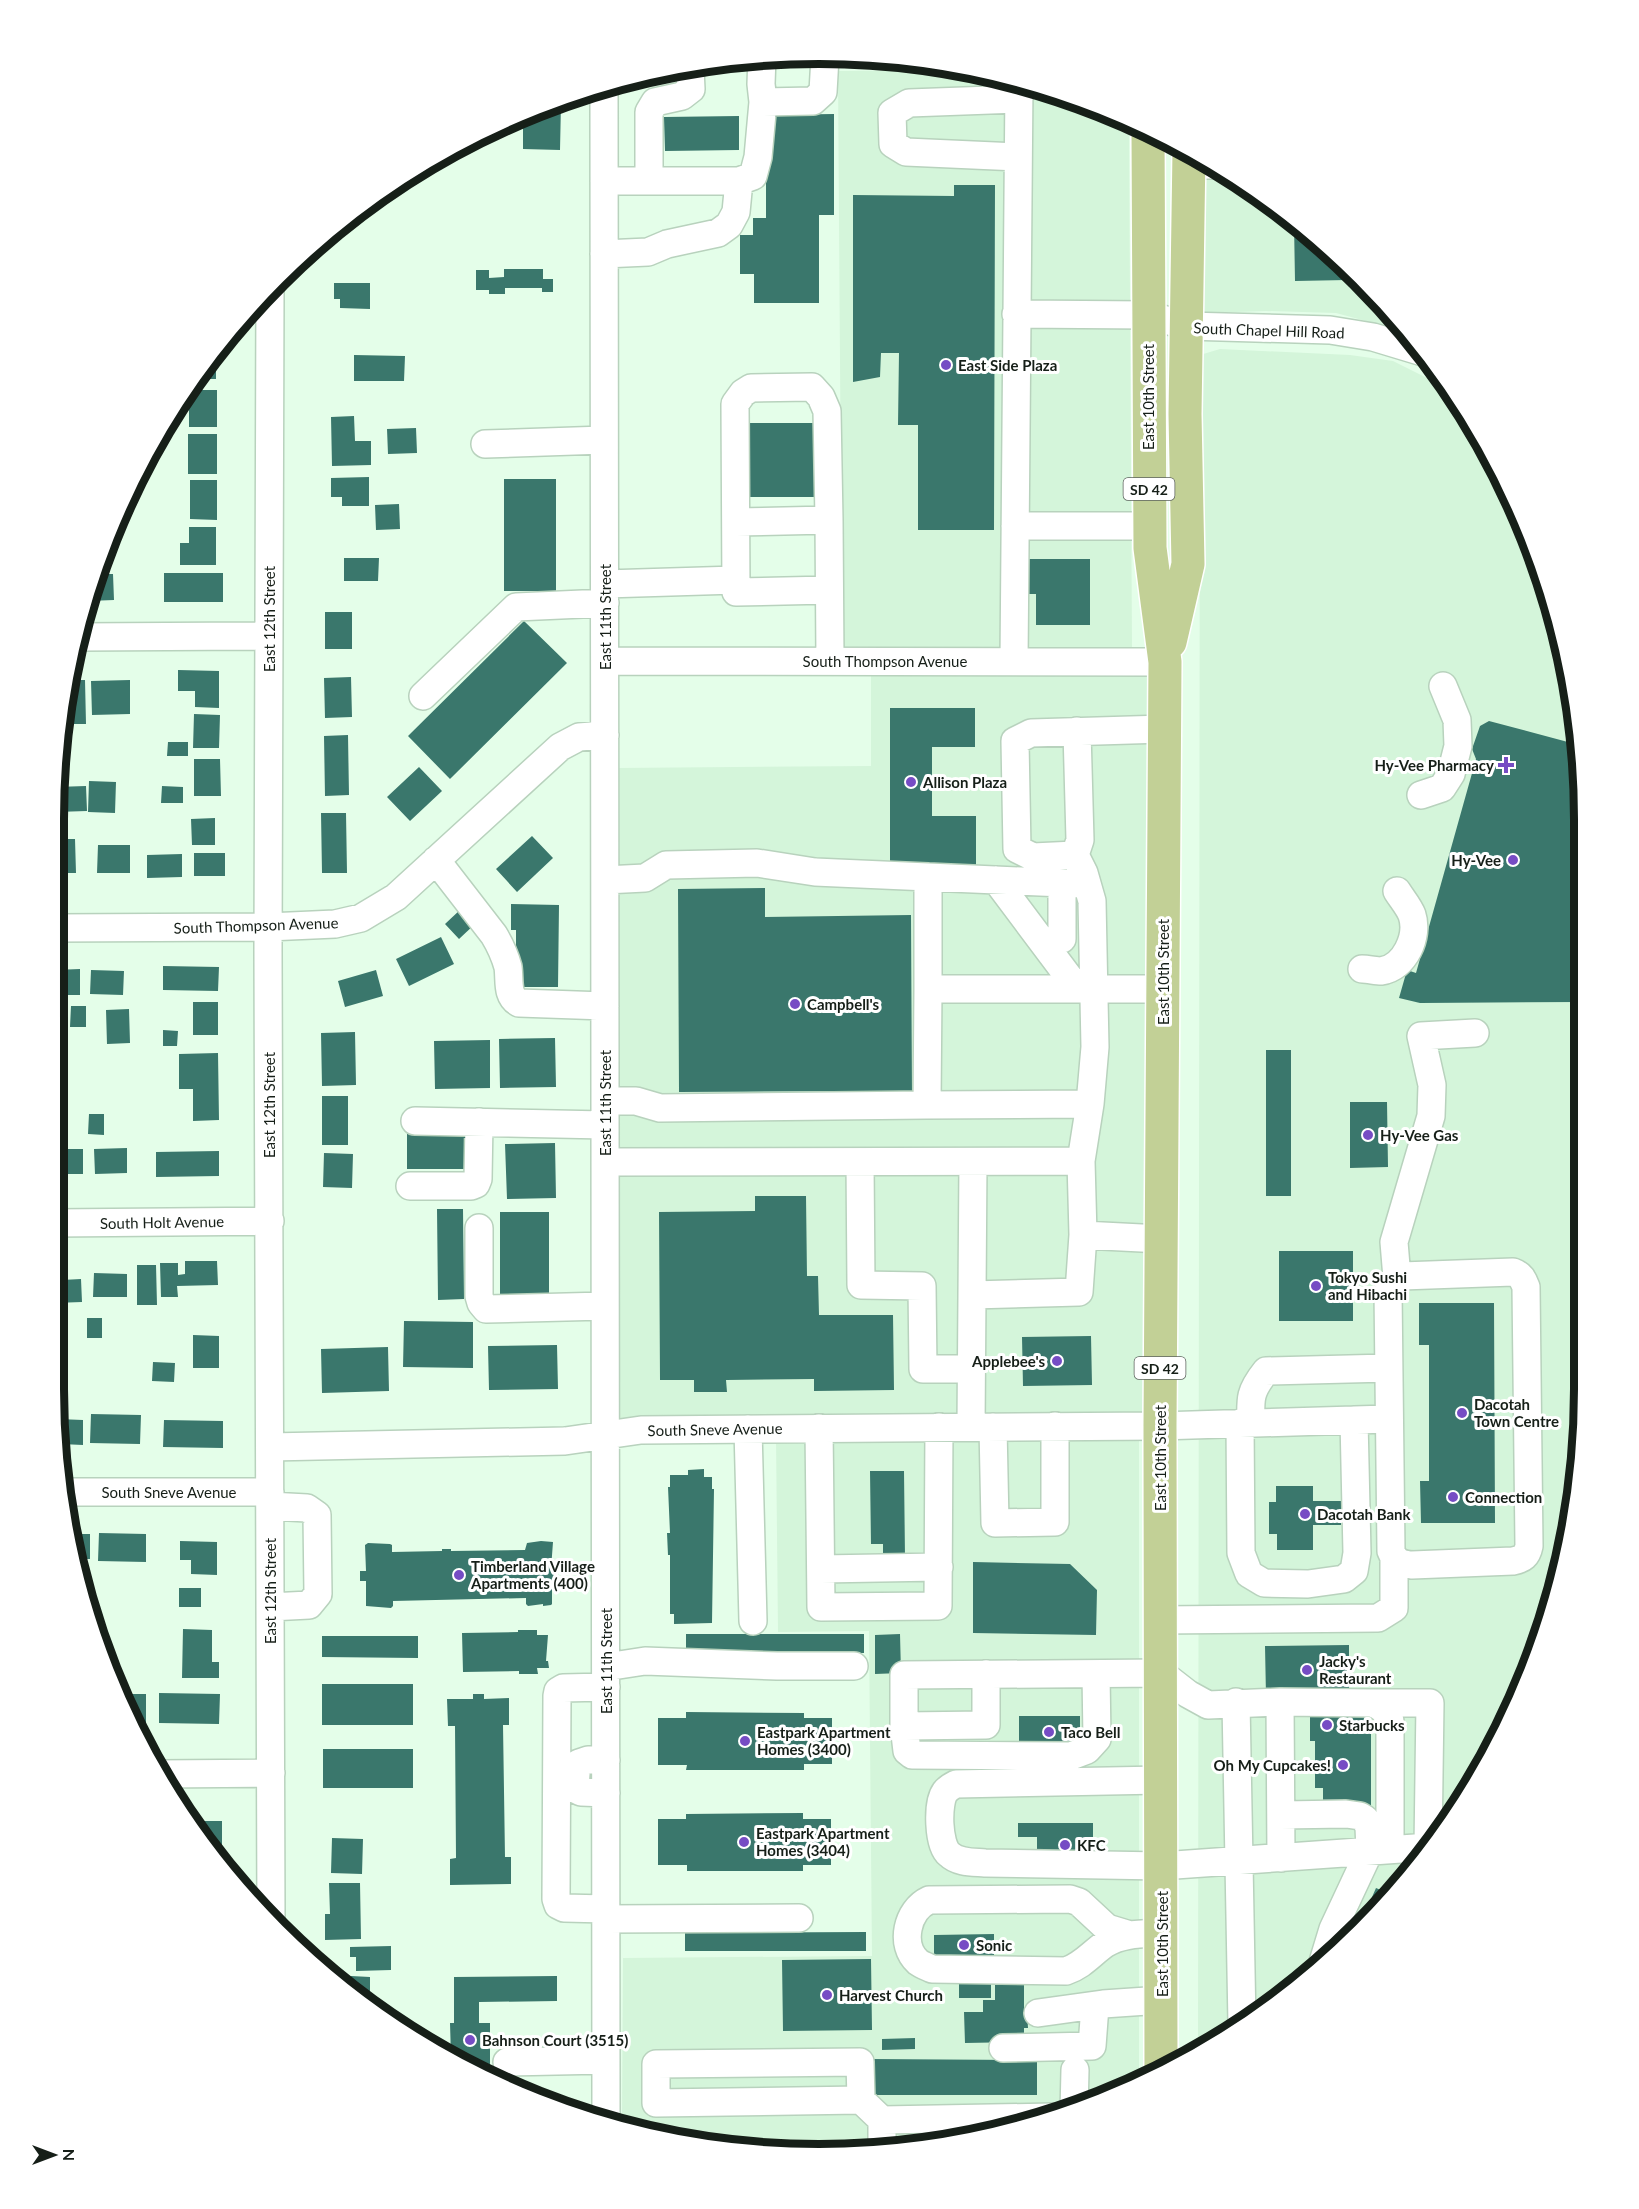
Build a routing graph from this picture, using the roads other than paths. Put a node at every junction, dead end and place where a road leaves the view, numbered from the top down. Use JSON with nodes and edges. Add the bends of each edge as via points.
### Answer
{"nodes":[{"id":1,"x":825,"y":64,"type":"edge"},
{"id":2,"x":762,"y":67,"type":"edge"},
{"id":3,"x":690,"y":76,"type":"edge"},
{"id":4,"x":1019,"y":91,"type":"edge"},
{"id":5,"x":604,"y":96,"type":"edge"},
{"id":6,"x":763,"y":102,"type":"junction"},
{"id":7,"x":1148,"y":140,"type":"edge"},
{"id":8,"x":1018,"y":157,"type":"junction"},
{"id":9,"x":1198,"y":166,"type":"edge"},
{"id":10,"x":604,"y":181,"type":"junction"},
{"id":11,"x":649,"y":181,"type":"junction"},
{"id":12,"x":739,"y":182,"type":"junction"},
{"id":13,"x":604,"y":254,"type":"junction"},
{"id":14,"x":270,"y":303,"type":"edge"},
{"id":15,"x":1016,"y":314,"type":"junction"},
{"id":16,"x":1148,"y":315,"type":"junction"},
{"id":17,"x":1187,"y":326,"type":"junction"},
{"id":18,"x":1408,"y":348,"type":"edge"},
{"id":19,"x":604,"y":440,"type":"junction"},
{"id":20,"x":484,"y":444,"type":"dead end"},
{"id":21,"x":829,"y":520,"type":"junction"},
{"id":22,"x":736,"y":522,"type":"junction"},
{"id":23,"x":1015,"y":526,"type":"junction"},
{"id":24,"x":1150,"y":526,"type":"junction"},
{"id":25,"x":736,"y":580,"type":"junction"},
{"id":26,"x":829,"y":590,"type":"junction"},
{"id":27,"x":605,"y":594,"type":"junction"},
{"id":28,"x":269,"y":636,"type":"junction"},
{"id":29,"x":87,"y":637,"type":"edge"},
{"id":30,"x":605,"y":661,"type":"junction"},
{"id":31,"x":830,"y":661,"type":"junction"},
{"id":32,"x":1014,"y":661,"type":"junction"},
{"id":33,"x":1165,"y":662,"type":"junction"},
{"id":34,"x":1443,"y":686,"type":"dead end"},
{"id":35,"x":423,"y":696,"type":"dead end"},
{"id":36,"x":1164,"y":729,"type":"junction"},
{"id":37,"x":1077,"y":731,"type":"junction"},
{"id":38,"x":605,"y":735,"type":"junction"},
{"id":39,"x":1421,"y":795,"type":"dead end"},
{"id":40,"x":1075,"y":855,"type":"junction"},
{"id":41,"x":436,"y":860,"type":"junction"},
{"id":42,"x":928,"y":877,"type":"junction"},
{"id":43,"x":605,"y":880,"type":"junction"},
{"id":44,"x":996,"y":880,"type":"junction"},
{"id":45,"x":1075,"y":883,"type":"junction"},
{"id":46,"x":1397,"y":891,"type":"dead end"},
{"id":47,"x":268,"y":927,"type":"junction"},
{"id":48,"x":64,"y":928,"type":"edge"},
{"id":49,"x":1062,"y":939,"type":"dead end"},
{"id":50,"x":1362,"y":969,"type":"dead end"},
{"id":51,"x":928,"y":989,"type":"junction"},
{"id":52,"x":1086,"y":989,"type":"junction"},
{"id":53,"x":1162,"y":989,"type":"junction"},
{"id":54,"x":605,"y":1006,"type":"junction"},
{"id":55,"x":1475,"y":1033,"type":"dead end"},
{"id":56,"x":1090,"y":1104,"type":"junction"},
{"id":57,"x":927,"y":1105,"type":"junction"},
{"id":58,"x":605,"y":1113,"type":"junction"},
{"id":59,"x":415,"y":1121,"type":"dead end"},
{"id":60,"x":479,"y":1122,"type":"junction"},
{"id":61,"x":1081,"y":1161,"type":"junction"},
{"id":62,"x":605,"y":1162,"type":"junction"},
{"id":63,"x":860,"y":1162,"type":"junction"},
{"id":64,"x":973,"y":1162,"type":"junction"},
{"id":65,"x":411,"y":1186,"type":"dead end"},
{"id":66,"x":270,"y":1221,"type":"junction"},
{"id":67,"x":64,"y":1223,"type":"edge"},
{"id":68,"x":479,"y":1228,"type":"dead end"},
{"id":69,"x":1083,"y":1235,"type":"junction"},
{"id":70,"x":1161,"y":1239,"type":"junction"},
{"id":71,"x":1396,"y":1278,"type":"junction"},
{"id":72,"x":972,"y":1295,"type":"junction"},
{"id":73,"x":605,"y":1306,"type":"junction"},
{"id":74,"x":1388,"y":1368,"type":"junction"},
{"id":75,"x":972,"y":1369,"type":"junction"},
{"id":76,"x":1388,"y":1419,"type":"junction"},
{"id":77,"x":1354,"y":1420,"type":"junction"},
{"id":78,"x":1246,"y":1423,"type":"junction"},
{"id":79,"x":1055,"y":1426,"type":"junction"},
{"id":80,"x":1160,"y":1426,"type":"junction"},
{"id":81,"x":939,"y":1427,"type":"junction"},
{"id":82,"x":982,"y":1427,"type":"junction"},
{"id":83,"x":819,"y":1428,"type":"junction"},
{"id":84,"x":748,"y":1429,"type":"junction"},
{"id":85,"x":605,"y":1435,"type":"junction"},
{"id":86,"x":270,"y":1447,"type":"junction"},
{"id":87,"x":72,"y":1492,"type":"edge"},
{"id":88,"x":270,"y":1499,"type":"junction"},
{"id":89,"x":1394,"y":1559,"type":"junction"},
{"id":90,"x":939,"y":1567,"type":"junction"},
{"id":91,"x":821,"y":1569,"type":"junction"},
{"id":92,"x":270,"y":1607,"type":"junction"},
{"id":93,"x":1160,"y":1620,"type":"junction"},
{"id":94,"x":753,"y":1621,"type":"dead end"},
{"id":95,"x":854,"y":1666,"type":"dead end"},
{"id":96,"x":1161,"y":1673,"type":"junction"},
{"id":97,"x":986,"y":1674,"type":"junction"},
{"id":98,"x":1096,"y":1674,"type":"junction"},
{"id":99,"x":606,"y":1677,"type":"junction"},
{"id":100,"x":1236,"y":1702,"type":"junction"},
{"id":101,"x":1280,"y":1702,"type":"junction"},
{"id":102,"x":1372,"y":1703,"type":"junction"},
{"id":103,"x":904,"y":1726,"type":"junction"},
{"id":104,"x":606,"y":1760,"type":"junction"},
{"id":105,"x":271,"y":1773,"type":"junction"},
{"id":106,"x":170,"y":1774,"type":"edge"},
{"id":107,"x":566,"y":1778,"type":"junction"},
{"id":108,"x":1161,"y":1780,"type":"junction"},
{"id":109,"x":606,"y":1792,"type":"junction"},
{"id":110,"x":1281,"y":1815,"type":"junction"},
{"id":111,"x":1428,"y":1835,"type":"edge"},
{"id":112,"x":1419,"y":1847,"type":"edge"},
{"id":113,"x":1380,"y":1849,"type":"junction"},
{"id":114,"x":1281,"y":1858,"type":"junction"},
{"id":115,"x":1238,"y":1862,"type":"junction"},
{"id":116,"x":1161,"y":1866,"type":"junction"},
{"id":117,"x":271,"y":1907,"type":"edge"},
{"id":118,"x":606,"y":1914,"type":"junction"},
{"id":119,"x":799,"y":1918,"type":"dead end"},
{"id":120,"x":1146,"y":1934,"type":"junction"},
{"id":121,"x":1328,"y":1947,"type":"edge"},
{"id":122,"x":1162,"y":2000,"type":"junction"},
{"id":123,"x":1095,"y":2006,"type":"junction"},
{"id":124,"x":1038,"y":2013,"type":"dead end"},
{"id":125,"x":1242,"y":2015,"type":"edge"},
{"id":126,"x":1003,"y":2048,"type":"dead end"},
{"id":127,"x":606,"y":2060,"type":"junction"},
{"id":128,"x":507,"y":2062,"type":"dead end"},
{"id":129,"x":1161,"y":2063,"type":"edge"},
{"id":130,"x":1075,"y":2070,"type":"dead end"},
{"id":131,"x":1074,"y":2099,"type":"edge"},
{"id":132,"x":861,"y":2100,"type":"junction"},
{"id":133,"x":606,"y":2113,"type":"edge"},
{"id":134,"x":1019,"y":2118,"type":"edge"},
{"id":135,"x":882,"y":2120,"type":"junction"},
{"id":136,"x":882,"y":2142,"type":"edge"}],
"edges":[{"from":1,"to":6,"type":"street","via":[[823,92],[813,101]]},
{"from":2,"to":6,"type":"street"},
{"from":3,"to":11,"type":"street","via":[[691,89],[682,96],[655,102],[649,112]]},
{"from":4,"to":8,"type":"street"},
{"from":4,"to":8,"type":"street","via":[[909,103],[892,113],[893,144],[906,152]]},
{"from":5,"to":10,"type":"street","name":"East 11th Street"},
{"from":6,"to":12,"type":"street","via":[[753,176]]},
{"from":7,"to":16,"type":"main road","name":"East 10th Street","number":"SD 42"},
{"from":8,"to":15,"type":"street"},
{"from":9,"to":17,"type":"main road","name":"East 10th Street","number":"SD 42"},
{"from":10,"to":11,"type":"street"},
{"from":10,"to":13,"type":"street","name":"East 11th Street"},
{"from":11,"to":12,"type":"street"},
{"from":12,"to":13,"type":"street","via":[[736,212],[729,225],[718,232],[648,252]]},
{"from":13,"to":19,"type":"street","name":"East 11th Street"},
{"from":14,"to":28,"type":"street","name":"East 12th Street"},
{"from":15,"to":16,"type":"street","name":"South Chapel Hill Road"},
{"from":15,"to":23,"type":"street"},
{"from":16,"to":17,"type":"street","name":"South Chapel Hill Road"},
{"from":16,"to":24,"type":"main road","name":"East 10th Street","number":"SD 42"},
{"from":17,"to":18,"type":"street","name":"South Chapel Hill Road","via":[[1330,330]]},
{"from":17,"to":33,"type":"main road","name":"East 10th Street","number":"SD 42","via":[[1188,564]]},
{"from":19,"to":20,"type":"street"},
{"from":19,"to":27,"type":"street","name":"East 11th Street"},
{"from":21,"to":22,"type":"street"},
{"from":21,"to":22,"type":"street","via":[[827,411],[821,397],[812,387],[751,388],[735,404]]},
{"from":21,"to":26,"type":"street"},
{"from":22,"to":25,"type":"street"},
{"from":23,"to":24,"type":"street"},
{"from":23,"to":32,"type":"street"},
{"from":24,"to":33,"type":"main road","name":"East 10th Street","number":"SD 42"},
{"from":25,"to":26,"type":"street","via":[[736,592]]},
{"from":25,"to":27,"type":"street"},
{"from":26,"to":31,"type":"street"},
{"from":27,"to":30,"type":"street","name":"East 11th Street"},
{"from":27,"to":35,"type":"street","via":[[516,607]]},
{"from":28,"to":29,"type":"street"},
{"from":28,"to":47,"type":"street","name":"East 12th Street"},
{"from":30,"to":31,"type":"street","name":"South Thompson Avenue"},
{"from":30,"to":38,"type":"street","name":"East 11th Street"},
{"from":31,"to":32,"type":"street","name":"South Thompson Avenue"},
{"from":32,"to":33,"type":"street","name":"South Thompson Avenue"},
{"from":33,"to":36,"type":"main road","name":"East 10th Street","number":"SD 42"},
{"from":34,"to":39,"type":"street","via":[[1457,720],[1458,746],[1451,774],[1442,788]]},
{"from":36,"to":37,"type":"street"},
{"from":36,"to":53,"type":"main road","name":"East 10th Street","number":"SD 42"},
{"from":37,"to":40,"type":"street","via":[[1080,840]]},
{"from":37,"to":40,"type":"street","via":[[1031,733],[1015,741],[1017,849],[1033,857]]},
{"from":38,"to":41,"type":"street","name":"South Thompson Avenue","via":[[579,737],[561,747]]},
{"from":38,"to":43,"type":"street","name":"East 11th Street"},
{"from":40,"to":45,"type":"street"},
{"from":41,"to":47,"type":"street","name":"South Thompson Avenue","via":[[396,897],[361,918],[335,924]]},
{"from":41,"to":54,"type":"street","via":[[495,935],[508,968],[514,1000]]},
{"from":42,"to":43,"type":"street","via":[[815,872],[757,863],[666,865],[645,878]]},
{"from":42,"to":44,"type":"street"},
{"from":42,"to":51,"type":"street"},
{"from":43,"to":54,"type":"street","name":"East 11th Street"},
{"from":44,"to":45,"type":"street"},
{"from":44,"to":52,"type":"street"},
{"from":45,"to":49,"type":"street"},
{"from":45,"to":52,"type":"street","via":[[1092,901]]},
{"from":46,"to":50,"type":"street","via":[[1412,914],[1410,946],[1401,961],[1382,971]]},
{"from":47,"to":48,"type":"street","name":"South Thompson Avenue"},
{"from":47,"to":66,"type":"street","name":"East 12th Street"},
{"from":51,"to":52,"type":"street"},
{"from":51,"to":57,"type":"street"},
{"from":52,"to":53,"type":"street"},
{"from":52,"to":56,"type":"street","via":[[1095,1047]]},
{"from":53,"to":70,"type":"main road","name":"East 10th Street","number":"SD 42"},
{"from":54,"to":58,"type":"street","name":"East 11th Street"},
{"from":55,"to":71,"type":"street","via":[[1421,1036],[1432,1085],[1431,1116],[1394,1242]]},
{"from":56,"to":57,"type":"street"},
{"from":56,"to":61,"type":"street"},
{"from":57,"to":58,"type":"street","via":[[660,1108],[636,1101]]},
{"from":58,"to":60,"type":"street"},
{"from":58,"to":62,"type":"street","name":"East 11th Street"},
{"from":59,"to":60,"type":"street"},
{"from":60,"to":65,"type":"street","via":[[476,1184]]},
{"from":61,"to":64,"type":"street"},
{"from":61,"to":69,"type":"street"},
{"from":62,"to":63,"type":"street"},
{"from":62,"to":73,"type":"street","name":"East 11th Street"},
{"from":63,"to":64,"type":"street"},
{"from":63,"to":75,"type":"street","via":[[861,1285],[922,1286],[923,1369]]},
{"from":64,"to":72,"type":"street"},
{"from":66,"to":67,"type":"street","name":"South Holt Avenue"},
{"from":66,"to":86,"type":"street","name":"East 12th Street"},
{"from":68,"to":73,"type":"street","via":[[479,1296],[486,1309]]},
{"from":69,"to":70,"type":"street"},
{"from":69,"to":72,"type":"street","via":[[1079,1292]]},
{"from":70,"to":80,"type":"main road","name":"East 10th Street","number":"SD 42"},
{"from":71,"to":74,"type":"street","via":[[1388,1291]]},
{"from":71,"to":89,"type":"street","via":[[1513,1272],[1524,1280],[1530,1546],[1528,1554],[1513,1561],[1412,1565]]},
{"from":72,"to":75,"type":"street"},
{"from":73,"to":85,"type":"street","name":"East 11th Street"},
{"from":74,"to":76,"type":"street"},
{"from":74,"to":78,"type":"street","via":[[1266,1371],[1254,1386]]},
{"from":75,"to":82,"type":"street"},
{"from":76,"to":77,"type":"street","name":"South Sneve Avenue"},
{"from":76,"to":89,"type":"street"},
{"from":77,"to":78,"type":"street","name":"South Sneve Avenue"},
{"from":77,"to":78,"type":"street","via":[[1354,1571],[1344,1580],[1308,1584],[1264,1583],[1249,1574],[1241,1553]]},
{"from":78,"to":80,"type":"street","name":"South Sneve Avenue"},
{"from":79,"to":80,"type":"street","name":"South Sneve Avenue"},
{"from":79,"to":82,"type":"street","name":"South Sneve Avenue"},
{"from":79,"to":82,"type":"street","via":[[1055,1522],[995,1523]]},
{"from":80,"to":93,"type":"main road","name":"East 10th Street","number":"SD 42"},
{"from":81,"to":82,"type":"street","name":"South Sneve Avenue"},
{"from":81,"to":83,"type":"street","name":"South Sneve Avenue"},
{"from":81,"to":90,"type":"street"},
{"from":83,"to":84,"type":"street","name":"South Sneve Avenue"},
{"from":83,"to":91,"type":"street"},
{"from":84,"to":85,"type":"street","name":"South Sneve Avenue","via":[[641,1430]]},
{"from":84,"to":94,"type":"street"},
{"from":85,"to":86,"type":"street","name":"South Sneve Avenue","via":[[565,1441]]},
{"from":85,"to":99,"type":"street","name":"East 11th Street"},
{"from":86,"to":88,"type":"street","name":"East 12th Street"},
{"from":87,"to":88,"type":"street","name":"South Sneve Avenue"},
{"from":88,"to":92,"type":"street","name":"East 12th Street"},
{"from":88,"to":92,"type":"street","name":"South Sneve Avenue","via":[[307,1508],[317,1515],[318,1594],[309,1605]]},
{"from":89,"to":93,"type":"street","via":[[1394,1608],[1378,1618]]},
{"from":90,"to":91,"type":"street"},
{"from":90,"to":91,"type":"street","via":[[938,1606],[821,1607]]},
{"from":92,"to":105,"type":"street","name":"East 12th Street"},
{"from":93,"to":96,"type":"main road","name":"East 10th Street","number":"SD 42"},
{"from":95,"to":99,"type":"street","via":[[645,1661]]},
{"from":96,"to":98,"type":"street"},
{"from":96,"to":100,"type":"street","via":[[1203,1703]]},
{"from":96,"to":108,"type":"main road","name":"East 10th Street","number":"SD 42"},
{"from":97,"to":98,"type":"street"},
{"from":97,"to":103,"type":"street","via":[[986,1725]]},
{"from":97,"to":103,"type":"street","via":[[904,1674]]},
{"from":98,"to":103,"type":"street","via":[[1097,1739],[1087,1750],[1071,1756],[912,1755],[907,1751]]},
{"from":99,"to":104,"type":"street","name":"East 11th Street"},
{"from":99,"to":107,"type":"street","via":[[558,1691]]},
{"from":100,"to":101,"type":"street"},
{"from":100,"to":115,"type":"street"},
{"from":101,"to":102,"type":"street"},
{"from":101,"to":110,"type":"street"},
{"from":102,"to":111,"type":"street","via":[[1430,1703]]},
{"from":102,"to":113,"type":"street","via":[[1385,1711],[1390,1721]]},
{"from":104,"to":107,"type":"street","via":[[579,1764]]},
{"from":104,"to":109,"type":"street","name":"East 11th Street"},
{"from":105,"to":106,"type":"street"},
{"from":105,"to":117,"type":"street","name":"East 12th Street"},
{"from":107,"to":109,"type":"street","via":[[577,1790]]},
{"from":107,"to":118,"type":"street","via":[[556,1899],[564,1908]]},
{"from":108,"to":116,"type":"main road","name":"East 10th Street","number":"SD 42"},
{"from":108,"to":116,"type":"street","via":[[951,1786],[942,1798],[940,1838],[948,1854],[959,1860]]},
{"from":109,"to":118,"type":"street","name":"East 11th Street"},
{"from":110,"to":113,"type":"street","via":[[1360,1816]]},
{"from":110,"to":114,"type":"street"},
{"from":112,"to":113,"type":"street"},
{"from":113,"to":114,"type":"street"},
{"from":113,"to":121,"type":"street","via":[[1333,1929]]},
{"from":114,"to":115,"type":"street"},
{"from":115,"to":116,"type":"street"},
{"from":115,"to":125,"type":"street"},
{"from":116,"to":120,"type":"main road","name":"East 10th Street","number":"SD 42"},
{"from":118,"to":119,"type":"street"},
{"from":118,"to":127,"type":"street","name":"East 11th Street"},
{"from":120,"to":120,"type":"street","via":[[1107,1928],[1079,1902],[1070,1899],[929,1900],[915,1910],[908,1942],[919,1963],[932,1969],[1066,1971],[1108,1942]]},
{"from":120,"to":122,"type":"main road","name":"East 10th Street","number":"SD 42"},
{"from":122,"to":123,"type":"street"},
{"from":122,"to":129,"type":"main road","name":"East 10th Street","number":"SD 42"},
{"from":123,"to":124,"type":"street"},
{"from":123,"to":126,"type":"street","via":[[1092,2046]]},
{"from":127,"to":128,"type":"street"},
{"from":127,"to":133,"type":"street","name":"East 11th Street"},
{"from":130,"to":131,"type":"street"},
{"from":132,"to":132,"type":"street","via":[[860,2062],[656,2064],[656,2103]]},
{"from":132,"to":135,"type":"street"},
{"from":134,"to":135,"type":"street"},
{"from":135,"to":136,"type":"street"}]}
